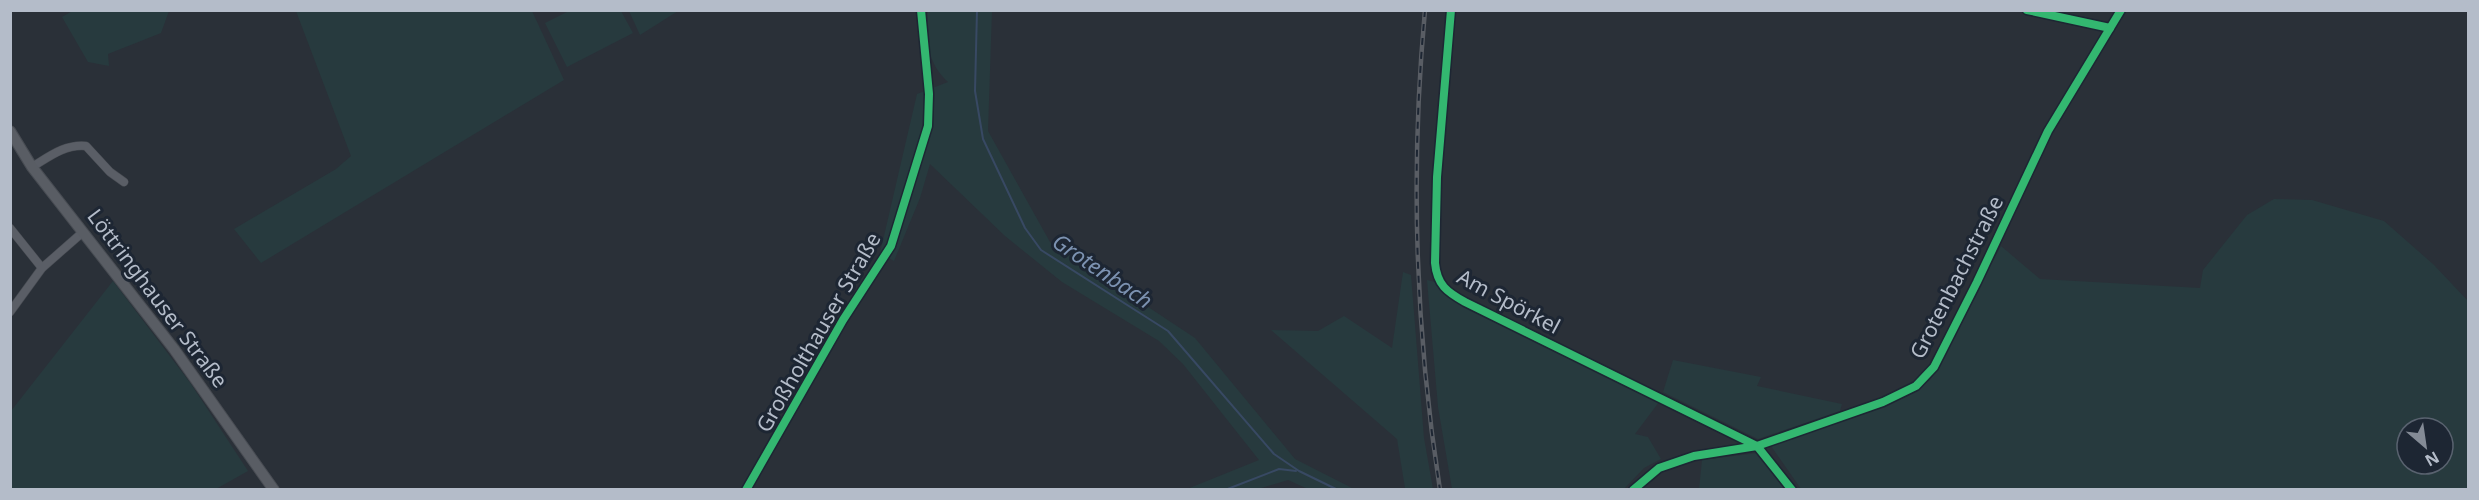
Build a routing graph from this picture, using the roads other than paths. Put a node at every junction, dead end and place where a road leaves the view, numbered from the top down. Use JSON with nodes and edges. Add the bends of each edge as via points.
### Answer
{"nodes":[{"id":1,"x":921,"y":10,"type":"edge"},
{"id":2,"x":1451,"y":10,"type":"edge"},
{"id":3,"x":2027,"y":10,"type":"edge"},
{"id":4,"x":2121,"y":10,"type":"edge"},
{"id":5,"x":2110,"y":28,"type":"junction"},
{"id":6,"x":10,"y":131,"type":"edge"},
{"id":7,"x":32,"y":166,"type":"junction"},
{"id":8,"x":124,"y":182,"type":"dead end"},
{"id":9,"x":10,"y":228,"type":"edge"},
{"id":10,"x":82,"y":232,"type":"junction"},
{"id":11,"x":42,"y":268,"type":"junction"},
{"id":12,"x":10,"y":312,"type":"edge"},
{"id":13,"x":1757,"y":446,"type":"junction"},
{"id":14,"x":274,"y":489,"type":"edge"},
{"id":15,"x":746,"y":489,"type":"edge"},
{"id":16,"x":1633,"y":489,"type":"edge"},
{"id":17,"x":1792,"y":489,"type":"edge"}],
"edges":[{"from":1,"to":15,"type":"street","name":"Großholthauser Straße","via":[[930,94],[928,126],[891,246],[843,320]]},
{"from":2,"to":13,"type":"street","name":"Am Spörkel","via":[[1436,231],[1436,273],[1442,287],[1465,302]]},
{"from":3,"to":5,"type":"street"},
{"from":4,"to":5,"type":"street","name":"Grotenbachstraße"},
{"from":5,"to":13,"type":"street","name":"Grotenbachstraße","via":[[2048,131],[1943,351],[1926,377],[1883,402]]},
{"from":6,"to":7,"type":"street","name":"Löttringhauser Straße"},
{"from":7,"to":8,"type":"street","via":[[62,149],[86,146]]},
{"from":7,"to":10,"type":"street","name":"Löttringhauser Straße"},
{"from":9,"to":11,"type":"street"},
{"from":10,"to":11,"type":"street"},
{"from":10,"to":14,"type":"street","name":"Löttringhauser Straße","via":[[174,349]]},
{"from":11,"to":12,"type":"street"},
{"from":13,"to":16,"type":"street","name":"Grotenbachstraße","via":[[1694,456],[1659,468]]},
{"from":13,"to":17,"type":"street","name":"Am Spörkel"}]}
